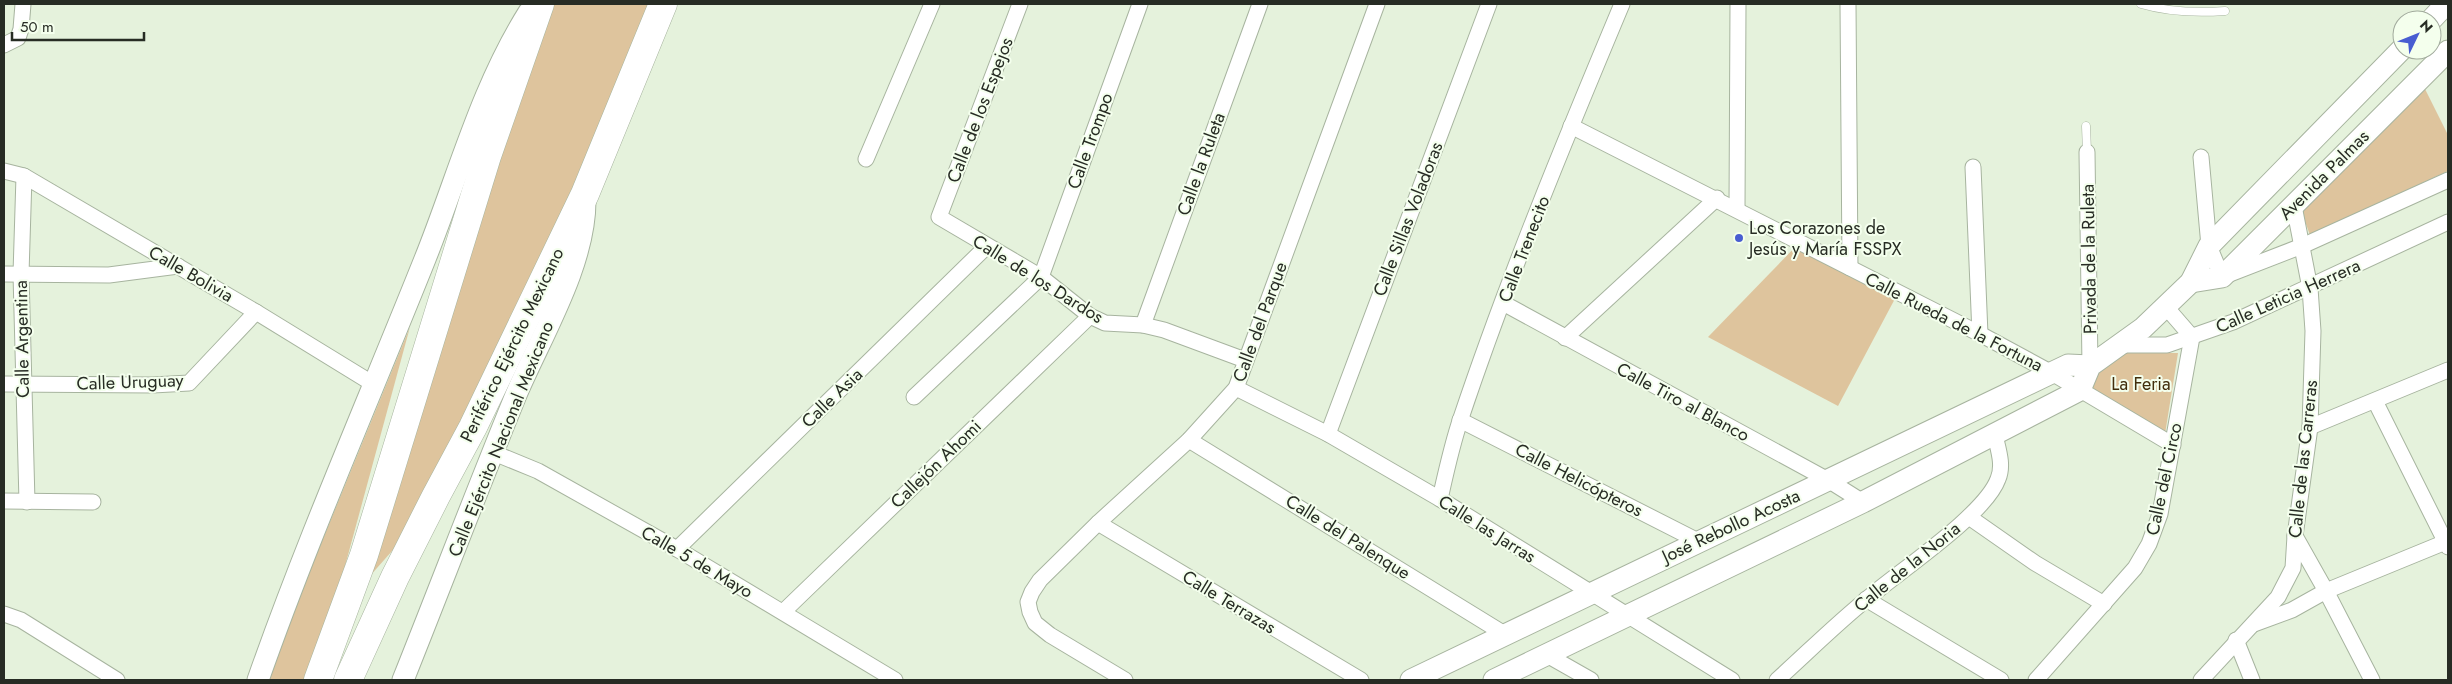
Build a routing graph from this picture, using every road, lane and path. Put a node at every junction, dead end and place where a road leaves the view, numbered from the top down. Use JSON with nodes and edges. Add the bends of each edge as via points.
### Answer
{"nodes":[{"id":1,"x":23,"y":4,"type":"edge"},
{"id":2,"x":534,"y":4,"type":"edge"},
{"id":3,"x":540,"y":4,"type":"edge"},
{"id":4,"x":663,"y":4,"type":"edge"},
{"id":5,"x":932,"y":4,"type":"edge"},
{"id":6,"x":1020,"y":4,"type":"edge"},
{"id":7,"x":1140,"y":4,"type":"edge"},
{"id":8,"x":1260,"y":4,"type":"edge"},
{"id":9,"x":1378,"y":4,"type":"edge"},
{"id":10,"x":1489,"y":4,"type":"edge"},
{"id":11,"x":1622,"y":4,"type":"edge"},
{"id":12,"x":1738,"y":4,"type":"edge"},
{"id":13,"x":1848,"y":4,"type":"edge"},
{"id":14,"x":2141,"y":4,"type":"edge"},
{"id":15,"x":2225,"y":11,"type":"dead end"},
{"id":16,"x":4,"y":45,"type":"edge"},
{"id":17,"x":2448,"y":51,"type":"edge"},
{"id":18,"x":2392,"y":59,"type":"edge"},
{"id":19,"x":2364,"y":88,"type":"junction"},
{"id":20,"x":2387,"y":112,"type":"junction"},
{"id":21,"x":1571,"y":126,"type":"junction"},
{"id":22,"x":2086,"y":126,"type":"dead end"},
{"id":23,"x":2087,"y":152,"type":"joint"},
{"id":24,"x":2201,"y":156,"type":"dead end"},
{"id":25,"x":866,"y":159,"type":"dead end"},
{"id":26,"x":1973,"y":167,"type":"dead end"},
{"id":27,"x":4,"y":170,"type":"edge"},
{"id":28,"x":24,"y":176,"type":"junction"},
{"id":29,"x":2448,"y":180,"type":"edge"},
{"id":30,"x":585,"y":194,"type":"junction"},
{"id":31,"x":1717,"y":198,"type":"junction"},
{"id":32,"x":2294,"y":206,"type":"junction"},
{"id":33,"x":1737,"y":208,"type":"junction"},
{"id":34,"x":939,"y":217,"type":"joint"},
{"id":35,"x":2448,"y":222,"type":"edge"},
{"id":36,"x":987,"y":246,"type":"junction"},
{"id":37,"x":2209,"y":246,"type":"junction"},
{"id":38,"x":2302,"y":246,"type":"junction"},
{"id":39,"x":178,"y":266,"type":"junction"},
{"id":40,"x":1850,"y":268,"type":"junction"},
{"id":41,"x":4,"y":274,"type":"edge"},
{"id":42,"x":21,"y":274,"type":"junction"},
{"id":43,"x":1041,"y":277,"type":"junction"},
{"id":44,"x":2222,"y":277,"type":"junction"},
{"id":45,"x":2191,"y":282,"type":"junction"},
{"id":46,"x":2310,"y":288,"type":"junction"},
{"id":47,"x":1503,"y":303,"type":"junction"},
{"id":48,"x":2166,"y":307,"type":"junction"},
{"id":49,"x":256,"y":312,"type":"junction"},
{"id":50,"x":1090,"y":316,"type":"junction"},
{"id":51,"x":1142,"y":325,"type":"junction"},
{"id":52,"x":1980,"y":334,"type":"junction"},
{"id":53,"x":2192,"y":337,"type":"junction"},
{"id":54,"x":1565,"y":338,"type":"junction"},
{"id":55,"x":2120,"y":345,"type":"junction"},
{"id":56,"x":1246,"y":360,"type":"junction"},
{"id":57,"x":2090,"y":366,"type":"junction"},
{"id":58,"x":2448,"y":370,"type":"edge"},
{"id":59,"x":2052,"y":373,"type":"junction"},
{"id":60,"x":4,"y":384,"type":"edge"},
{"id":61,"x":23,"y":384,"type":"junction"},
{"id":62,"x":375,"y":385,"type":"junction"},
{"id":63,"x":1236,"y":388,"type":"junction"},
{"id":64,"x":2080,"y":390,"type":"junction"},
{"id":65,"x":914,"y":397,"type":"dead end"},
{"id":66,"x":2375,"y":401,"type":"junction"},
{"id":67,"x":1460,"y":420,"type":"junction"},
{"id":68,"x":2310,"y":427,"type":"junction"},
{"id":69,"x":1328,"y":434,"type":"junction"},
{"id":70,"x":1995,"y":435,"type":"junction"},
{"id":71,"x":1189,"y":440,"type":"junction"},
{"id":72,"x":2172,"y":445,"type":"junction"},
{"id":73,"x":494,"y":453,"type":"junction"},
{"id":74,"x":1828,"y":480,"type":"junction"},
{"id":75,"x":1440,"y":499,"type":"junction"},
{"id":76,"x":4,"y":502,"type":"edge"},
{"id":77,"x":27,"y":502,"type":"junction"},
{"id":78,"x":93,"y":502,"type":"dead end"},
{"id":79,"x":1863,"y":502,"type":"junction"},
{"id":80,"x":1969,"y":517,"type":"junction"},
{"id":81,"x":1098,"y":523,"type":"junction"},
{"id":82,"x":2295,"y":536,"type":"junction"},
{"id":83,"x":1698,"y":541,"type":"junction"},
{"id":84,"x":2447,"y":543,"type":"edge"},
{"id":85,"x":677,"y":549,"type":"junction"},
{"id":86,"x":2326,"y":591,"type":"junction"},
{"id":87,"x":1592,"y":593,"type":"junction"},
{"id":88,"x":1866,"y":599,"type":"junction"},
{"id":89,"x":2104,"y":604,"type":"junction"},
{"id":90,"x":783,"y":612,"type":"junction"},
{"id":91,"x":4,"y":614,"type":"edge"},
{"id":92,"x":1627,"y":616,"type":"junction"},
{"id":93,"x":2253,"y":624,"type":"junction"},
{"id":94,"x":1506,"y":635,"type":"junction"},
{"id":95,"x":2236,"y":640,"type":"junction"},
{"id":96,"x":1547,"y":655,"type":"junction"},
{"id":97,"x":117,"y":680,"type":"edge"},
{"id":98,"x":258,"y":680,"type":"edge"},
{"id":99,"x":318,"y":680,"type":"edge"},
{"id":100,"x":348,"y":680,"type":"edge"},
{"id":101,"x":403,"y":680,"type":"edge"},
{"id":102,"x":895,"y":680,"type":"edge"},
{"id":103,"x":1124,"y":680,"type":"edge"},
{"id":104,"x":1361,"y":680,"type":"edge"},
{"id":105,"x":1411,"y":680,"type":"edge"},
{"id":106,"x":1494,"y":680,"type":"edge"},
{"id":107,"x":1591,"y":680,"type":"edge"},
{"id":108,"x":1732,"y":680,"type":"edge"},
{"id":109,"x":1777,"y":680,"type":"edge"},
{"id":110,"x":2001,"y":680,"type":"edge"},
{"id":111,"x":2036,"y":680,"type":"edge"},
{"id":112,"x":2201,"y":680,"type":"edge"},
{"id":113,"x":2252,"y":680,"type":"edge"},
{"id":114,"x":2372,"y":680,"type":"edge"}],
"edges":[{"from":1,"to":16,"type":"street","via":[[18,38]]},
{"from":2,"to":62,"type":"main road","via":[[508,47],[485,99],[450,198]]},
{"from":3,"to":99,"type":"highway","via":[[488,156],[364,555]]},
{"from":4,"to":30,"type":"highway","name":"Periférico Ejército Mexicano"},
{"from":5,"to":25,"type":"street"},
{"from":6,"to":34,"type":"street","name":"Calle de los Espejos"},
{"from":7,"to":43,"type":"street","name":"Calle Trompo"},
{"from":8,"to":51,"type":"street","name":"Calle la Ruleta"},
{"from":9,"to":56,"type":"street","name":"Calle del Parque"},
{"from":10,"to":69,"type":"street","name":"Calle Sillas Voladoras"},
{"from":11,"to":21,"type":"street","name":"Calle Trenecito"},
{"from":12,"to":33,"type":"street"},
{"from":13,"to":40,"type":"street"},
{"from":14,"to":15,"type":"lane","via":[[2200,13]]},
{"from":17,"to":20,"type":"main road","name":"Avenida Palmas"},
{"from":18,"to":19,"type":"main road","name":"Avenida Palmas"},
{"from":19,"to":20,"type":"main road"},
{"from":19,"to":37,"type":"main road","name":"Avenida Palmas"},
{"from":20,"to":32,"type":"main road","name":"Avenida Palmas"},
{"from":21,"to":31,"type":"street","name":"Calle Rueda de la Fortuna"},
{"from":21,"to":47,"type":"street","name":"Calle Trenecito"},
{"from":22,"to":23,"type":"lane"},
{"from":23,"to":57,"type":"street","name":"Privada de la Ruleta"},
{"from":24,"to":37,"type":"street"},
{"from":26,"to":52,"type":"street"},
{"from":27,"to":28,"type":"street","name":"Calle Bolivia"},
{"from":28,"to":39,"type":"street","name":"Calle Bolivia"},
{"from":28,"to":42,"type":"street","name":"Calle Argentina"},
{"from":29,"to":38,"type":"street"},
{"from":30,"to":73,"type":"main road","name":"Calle Ejército Nacional Mexicano","via":[[585,222],[578,250]]},
{"from":30,"to":100,"type":"highway","name":"Periférico Ejército Mexicano","via":[[473,427],[395,577]]},
{"from":31,"to":33,"type":"street","name":"Calle Rueda de la Fortuna"},
{"from":31,"to":54,"type":"street"},
{"from":32,"to":38,"type":"street","name":"Calle de las Carreras"},
{"from":32,"to":44,"type":"main road","name":"Avenida Palmas"},
{"from":33,"to":40,"type":"street","name":"Calle Rueda de la Fortuna"},
{"from":34,"to":36,"type":"street","name":"Calle de los Dardos"},
{"from":35,"to":46,"type":"street","name":"Calle Leticia Herrera"},
{"from":36,"to":43,"type":"street","name":"Calle de los Dardos"},
{"from":36,"to":85,"type":"street","name":"Calle Asia"},
{"from":37,"to":44,"type":"street"},
{"from":37,"to":45,"type":"main road","name":"Avenida Palmas"},
{"from":38,"to":44,"type":"street"},
{"from":38,"to":46,"type":"street","name":"Calle de las Carreras"},
{"from":39,"to":42,"type":"street","via":[[109,275]]},
{"from":39,"to":49,"type":"street","name":"Calle Bolivia"},
{"from":40,"to":52,"type":"street","name":"Calle Rueda de la Fortuna"},
{"from":41,"to":42,"type":"street"},
{"from":42,"to":61,"type":"street","name":"Calle Argentina"},
{"from":43,"to":50,"type":"street","name":"Calle de los Dardos"},
{"from":43,"to":65,"type":"street"},
{"from":44,"to":45,"type":"main road"},
{"from":45,"to":48,"type":"main road","name":"Avenida Palmas"},
{"from":46,"to":53,"type":"street","name":"Calle Leticia Herrera"},
{"from":46,"to":68,"type":"street","name":"Calle de las Carreras","via":[[2313,331]]},
{"from":47,"to":54,"type":"street","name":"Calle Tiro al Blanco"},
{"from":47,"to":67,"type":"street","name":"Calle Trenecito"},
{"from":48,"to":53,"type":"street"},
{"from":48,"to":55,"type":"main road","name":"Avenida Palmas"},
{"from":49,"to":61,"type":"street","name":"Calle Uruguay","via":[[189,383]]},
{"from":49,"to":62,"type":"street","name":"Calle Bolivia"},
{"from":50,"to":51,"type":"street","name":"Calle de los Dardos","via":[[1105,323]]},
{"from":50,"to":90,"type":"street","name":"Callejón Ahomi"},
{"from":51,"to":56,"type":"street","name":"Calle de los Dardos"},
{"from":52,"to":59,"type":"street","name":"Calle Rueda de la Fortuna"},
{"from":53,"to":55,"type":"street","name":"Calle Leticia Herrera","via":[[2167,345]]},
{"from":53,"to":72,"type":"street","name":"Calle del Circo"},
{"from":54,"to":74,"type":"street","name":"Calle Tiro al Blanco"},
{"from":55,"to":57,"type":"main road","name":"Avenida Palmas"},
{"from":56,"to":63,"type":"street","name":"Calle del Parque"},
{"from":57,"to":59,"type":"main road","via":[[2068,365]]},
{"from":57,"to":64,"type":"main road"},
{"from":58,"to":66,"type":"street"},
{"from":59,"to":64,"type":"street","name":"Calle Rueda de la Fortuna"},
{"from":59,"to":74,"type":"main road","name":"José Rebollo Acosta"},
{"from":60,"to":61,"type":"street","name":"Calle Uruguay"},
{"from":61,"to":77,"type":"street","name":"Calle Argentina"},
{"from":62,"to":98,"type":"main road"},
{"from":63,"to":69,"type":"street","name":"Calle las Jarras"},
{"from":63,"to":71,"type":"street","name":"Calle del Parque"},
{"from":64,"to":70,"type":"main road","name":"José Rebollo Acosta"},
{"from":64,"to":72,"type":"street","name":"Calle Rueda de la Fortuna"},
{"from":66,"to":68,"type":"street"},
{"from":66,"to":84,"type":"street"},
{"from":67,"to":75,"type":"street","name":"Calle Trenecito"},
{"from":67,"to":83,"type":"street","name":"Calle Helicópteros"},
{"from":68,"to":82,"type":"street","name":"Calle de las Carreras"},
{"from":69,"to":75,"type":"street","name":"Calle las Jarras"},
{"from":70,"to":79,"type":"main road","name":"José Rebollo Acosta"},
{"from":70,"to":80,"type":"street","name":"Calle de la Noria","via":[[2001,461],[1999,479]]},
{"from":71,"to":81,"type":"street","name":"Calle del Parque"},
{"from":71,"to":94,"type":"street","name":"Calle del Palenque"},
{"from":72,"to":89,"type":"street","name":"Calle del Circo","via":[[2160,514],[2150,544],[2135,568]]},
{"from":73,"to":85,"type":"street","name":"Calle 5 de Mayo","via":[[538,471]]},
{"from":73,"to":101,"type":"main road","name":"Calle Ejército Nacional Mexicano"},
{"from":74,"to":79,"type":"street","name":"Calle Tiro al Blanco"},
{"from":74,"to":83,"type":"main road","name":"José Rebollo Acosta"},
{"from":75,"to":87,"type":"street","name":"Calle las Jarras"},
{"from":76,"to":77,"type":"street"},
{"from":77,"to":78,"type":"street"},
{"from":79,"to":92,"type":"main road","name":"José Rebollo Acosta"},
{"from":80,"to":88,"type":"street","name":"Calle de la Noria"},
{"from":80,"to":89,"type":"street","via":[[2035,564]]},
{"from":81,"to":103,"type":"street","name":"Calle del Parque","via":[[1040,580],[1028,602],[1035,622],[1050,636]]},
{"from":81,"to":104,"type":"street","name":"Calle Terrazas"},
{"from":82,"to":86,"type":"street"},
{"from":82,"to":93,"type":"street","name":"Calle de las Carreras","via":[[2288,578],[2278,597]]},
{"from":83,"to":87,"type":"main road","name":"José Rebollo Acosta"},
{"from":84,"to":86,"type":"street"},
{"from":85,"to":90,"type":"street","name":"Calle 5 de Mayo"},
{"from":86,"to":93,"type":"street","via":[[2292,610]]},
{"from":86,"to":114,"type":"street"},
{"from":87,"to":92,"type":"street","name":"Calle las Jarras"},
{"from":87,"to":94,"type":"main road","name":"José Rebollo Acosta"},
{"from":88,"to":109,"type":"street","name":"Calle de la Noria"},
{"from":88,"to":110,"type":"street"},
{"from":89,"to":111,"type":"street","name":"Calle del Circo"},
{"from":90,"to":102,"type":"street","name":"Calle 5 de Mayo"},
{"from":91,"to":97,"type":"street","via":[[21,620]]},
{"from":92,"to":96,"type":"main road","name":"José Rebollo Acosta"},
{"from":92,"to":108,"type":"street","name":"Calle las Jarras"},
{"from":93,"to":95,"type":"street","name":"Calle de las Carreras"},
{"from":94,"to":105,"type":"main road","name":"José Rebollo Acosta"},
{"from":95,"to":112,"type":"street","name":"Calle de las Carreras"},
{"from":95,"to":113,"type":"street"},
{"from":96,"to":106,"type":"main road","name":"José Rebollo Acosta"},
{"from":96,"to":107,"type":"street"}]}
